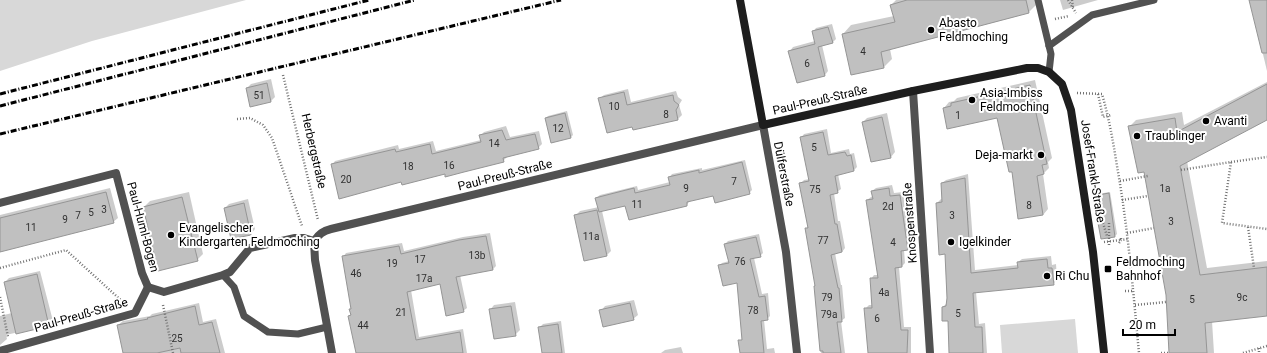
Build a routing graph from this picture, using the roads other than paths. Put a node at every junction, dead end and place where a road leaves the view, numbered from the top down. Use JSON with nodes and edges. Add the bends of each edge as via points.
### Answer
{"nodes":[{"id":1,"x":740,"y":0,"type":"edge"},
{"id":2,"x":1038,"y":0,"type":"edge"},
{"id":3,"x":1154,"y":0,"type":"edge"},
{"id":4,"x":1049,"y":46,"type":"junction"},
{"id":5,"x":1049,"y":72,"type":"junction"},
{"id":6,"x":913,"y":91,"type":"junction"},
{"id":7,"x":763,"y":125,"type":"junction"},
{"id":8,"x":0,"y":203,"type":"edge"},
{"id":9,"x":314,"y":241,"type":"junction"},
{"id":10,"x":223,"y":275,"type":"junction"},
{"id":11,"x":148,"y":287,"type":"junction"},
{"id":12,"x":327,"y":327,"type":"junction"},
{"id":13,"x":0,"y":351,"type":"edge"},
{"id":14,"x":332,"y":353,"type":"edge"},
{"id":15,"x":797,"y":353,"type":"edge"},
{"id":16,"x":930,"y":353,"type":"edge"},
{"id":17,"x":1104,"y":353,"type":"edge"}],
"edges":[{"from":1,"to":7,"type":"main road","name":"Dülferstraße"},
{"from":2,"to":4,"type":"lane"},
{"from":3,"to":4,"type":"lane","via":[[1092,15]]},
{"from":4,"to":5,"type":"lane"},
{"from":5,"to":6,"type":"main road","name":"Paul-Preuß-Straße","via":[[1038,68],[1026,68]]},
{"from":5,"to":17,"type":"main road","name":"Josef-Frankl-Straße","via":[[1062,84],[1071,110],[1093,252]]},
{"from":6,"to":7,"type":"main road","name":"Paul-Preuß-Straße"},
{"from":6,"to":16,"type":"street","name":"Knospenstraße"},
{"from":7,"to":9,"type":"street","name":"Paul-Preuß-Straße","via":[[331,229],[319,234]]},
{"from":7,"to":15,"type":"street","name":"Dülferstraße","via":[[786,252]]},
{"from":8,"to":11,"type":"street","name":"Paul-Huml-Bogen","via":[[116,173]]},
{"from":9,"to":10,"type":"street","via":[[295,238],[250,248],[230,272]]},
{"from":9,"to":12,"type":"street"},
{"from":10,"to":11,"type":"street","via":[[164,292]]},
{"from":10,"to":12,"type":"lane","via":[[234,287],[244,316],[268,332],[298,334]]},
{"from":11,"to":13,"type":"street","name":"Paul-Preuß-Straße","via":[[135,313]]},
{"from":12,"to":14,"type":"street"}]}
